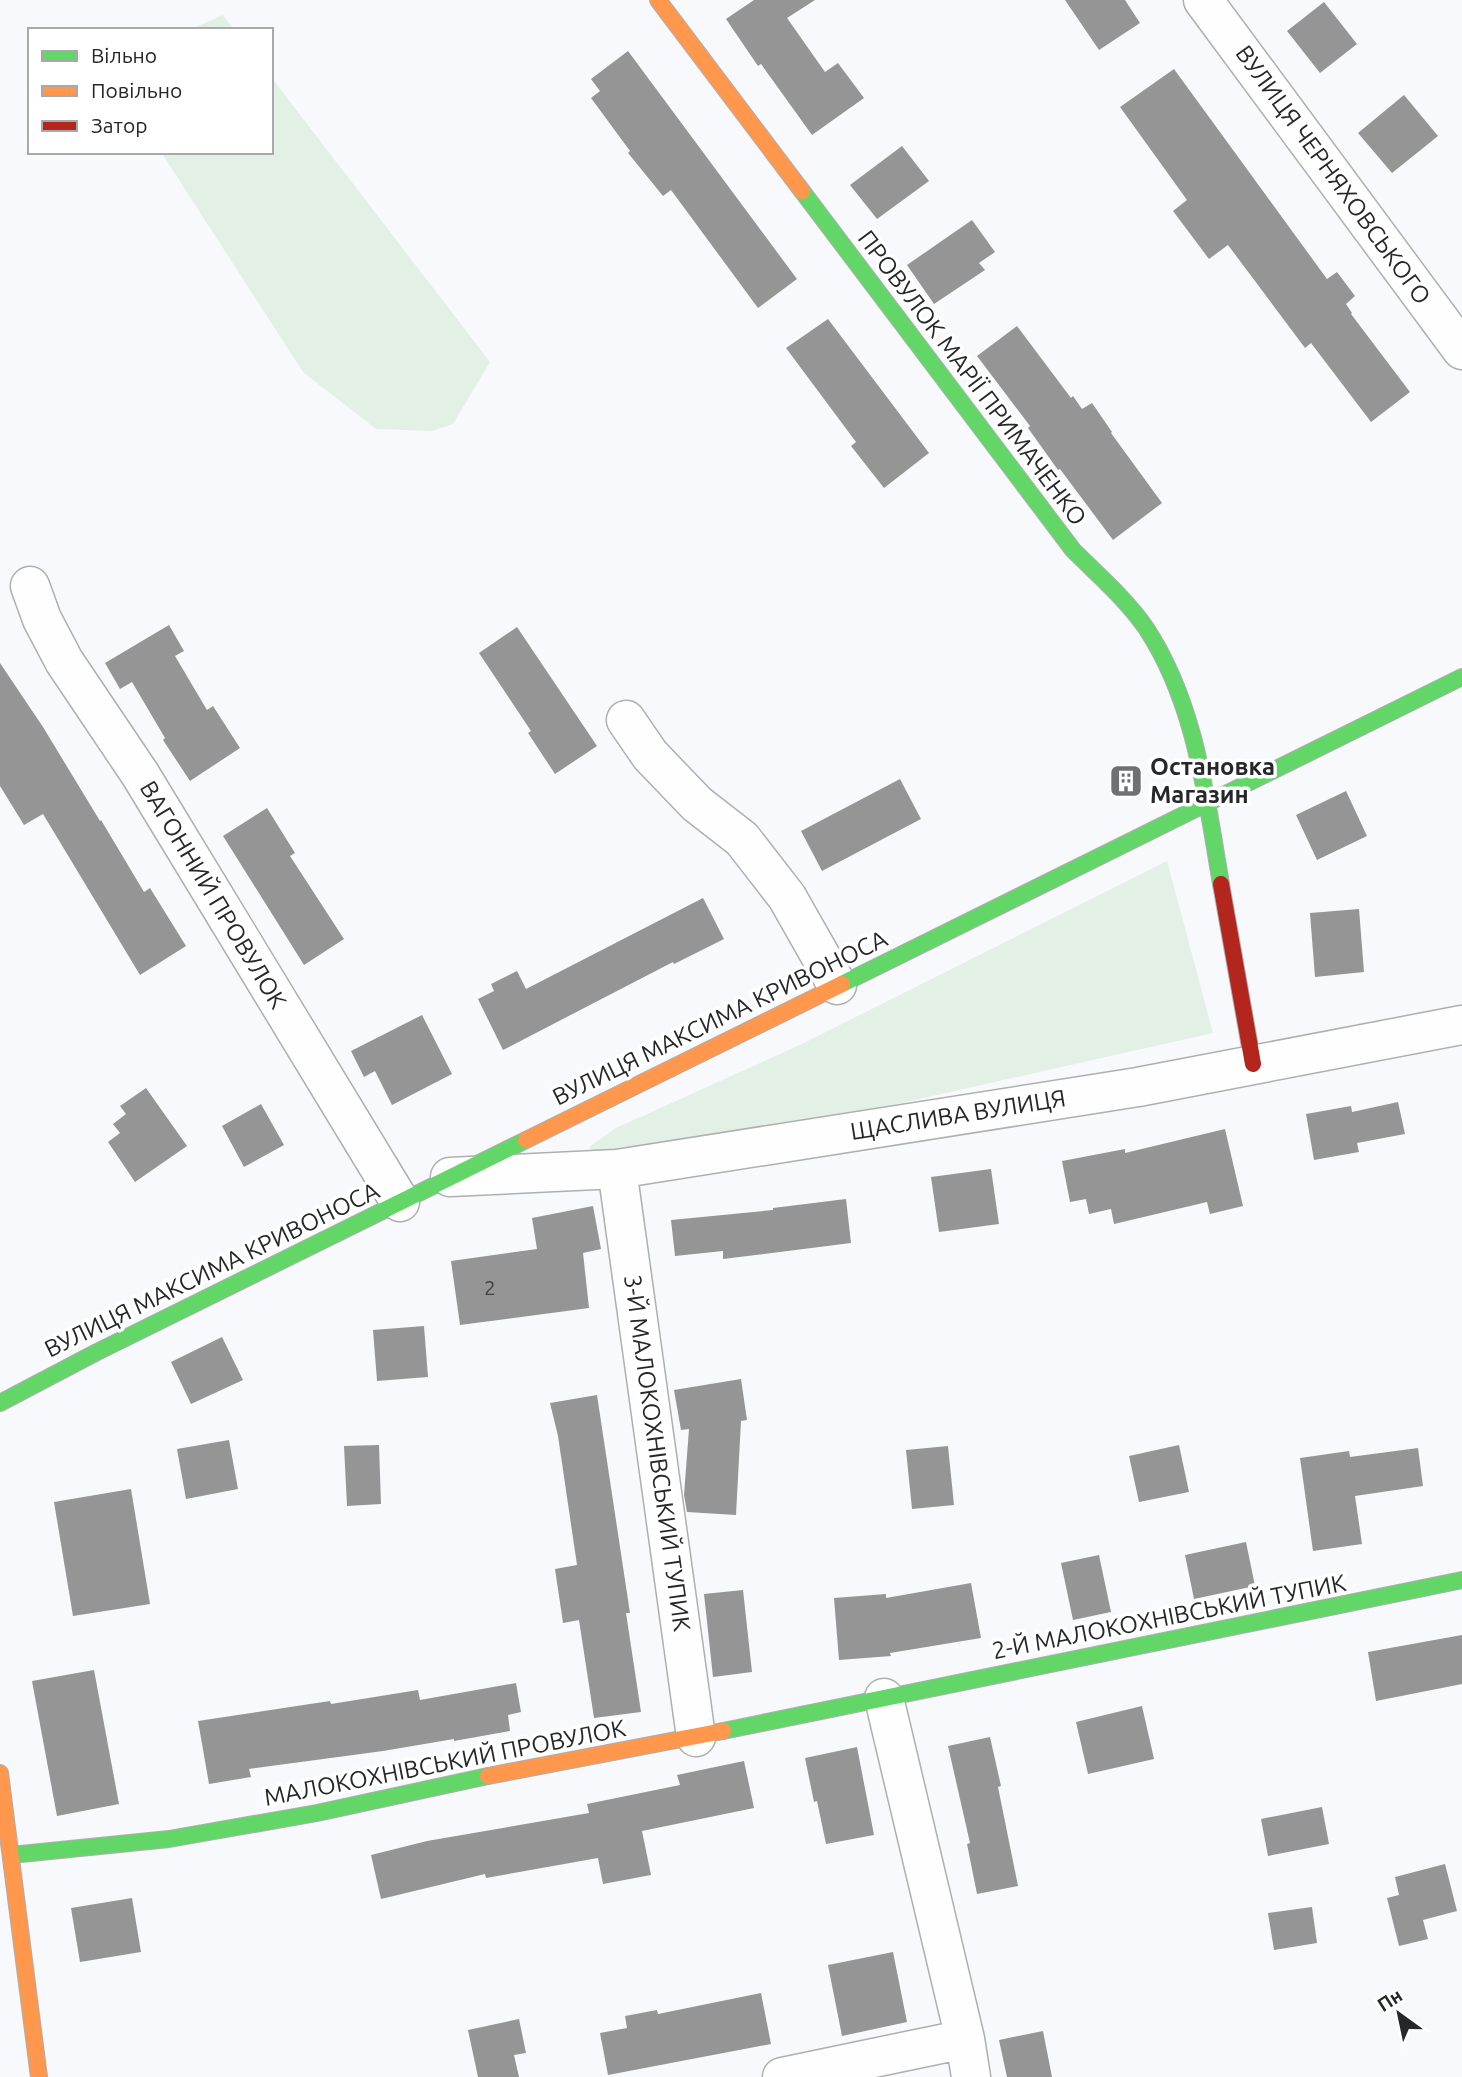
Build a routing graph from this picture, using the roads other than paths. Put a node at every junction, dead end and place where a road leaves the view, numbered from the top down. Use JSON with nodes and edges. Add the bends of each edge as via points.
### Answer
{"nodes":[{"id":1,"x":658,"y":0,"type":"edge"},
{"id":2,"x":1203,"y":0,"type":"edge"},
{"id":3,"x":1462,"y":350,"type":"edge"},
{"id":4,"x":30,"y":586,"type":"dead end"},
{"id":5,"x":1462,"y":677,"type":"edge"},
{"id":6,"x":626,"y":720,"type":"dead end"},
{"id":7,"x":1208,"y":803,"type":"junction"},
{"id":8,"x":837,"y":985,"type":"junction"},
{"id":9,"x":1462,"y":1025,"type":"edge"},
{"id":10,"x":1253,"y":1064,"type":"junction"},
{"id":11,"x":617,"y":1169,"type":"junction"},
{"id":12,"x":450,"y":1177,"type":"junction"},
{"id":13,"x":400,"y":1202,"type":"junction"},
{"id":14,"x":0,"y":1403,"type":"edge"},
{"id":15,"x":1462,"y":1580,"type":"edge"},
{"id":16,"x":884,"y":1698,"type":"junction"},
{"id":17,"x":696,"y":1737,"type":"junction"},
{"id":18,"x":0,"y":1773,"type":"edge"},
{"id":19,"x":11,"y":1855,"type":"junction"},
{"id":20,"x":965,"y":2039,"type":"junction"},
{"id":21,"x":39,"y":2077,"type":"edge"},
{"id":22,"x":782,"y":2077,"type":"edge"},
{"id":23,"x":971,"y":2077,"type":"edge"}],
"edges":[{"from":1,"to":7,"type":"street","name":"ПРОВУЛОК МАРІЇ ПРИМАЧЕНКО","via":[[1073,550],[1146,628],[1166,663],[1189,726]]},
{"from":2,"to":3,"type":"street","name":"ВУЛИЦЯ ЧЕРНЯХОВСЬКОГО"},
{"from":4,"to":13,"type":"street","name":"ВАГОННИЙ ПРОВУЛОК","via":[[64,661],[140,774]]},
{"from":5,"to":7,"type":"street","name":"ВУЛИЦЯ МАКСИМА КРИВОНОСА"},
{"from":6,"to":8,"type":"street","via":[[650,755],[697,804],[742,839],[787,897]]},
{"from":7,"to":8,"type":"street","name":"ВУЛИЦЯ МАКСИМА КРИВОНОСА"},
{"from":7,"to":10,"type":"street","name":"ПРОВУЛОК МАРІЇ ПРИМАЧЕНКО"},
{"from":8,"to":12,"type":"street","name":"ВУЛИЦЯ МАКСИМА КРИВОНОСА"},
{"from":9,"to":10,"type":"street","name":"ЩАСЛИВА ВУЛИЦЯ"},
{"from":10,"to":11,"type":"street","name":"ЩАСЛИВА ВУЛИЦЯ","via":[[1138,1087]]},
{"from":11,"to":12,"type":"street","name":"ЩАСЛИВА ВУЛИЦЯ"},
{"from":11,"to":17,"type":"street","name":"3-Й МАЛОКОХНІВСЬКИЙ ТУПИК"},
{"from":12,"to":13,"type":"street","name":"ВУЛИЦЯ МАКСИМА КРИВОНОСА"},
{"from":13,"to":14,"type":"street","name":"ВУЛИЦЯ МАКСИМА КРИВОНОСА"},
{"from":15,"to":16,"type":"street","name":"2-Й МАЛОКОХНІВСЬКИЙ ТУПИК"},
{"from":16,"to":17,"type":"street","name":"МАЛОКОХНІВСЬКИЙ ПРОВУЛОК"},
{"from":16,"to":20,"type":"street"},
{"from":17,"to":19,"type":"street","name":"МАЛОКОХНІВСЬКИЙ ПРОВУЛОК","via":[[169,1839]]},
{"from":18,"to":19,"type":"street"},
{"from":19,"to":21,"type":"street"},
{"from":20,"to":22,"type":"street"},
{"from":20,"to":23,"type":"street"}]}
